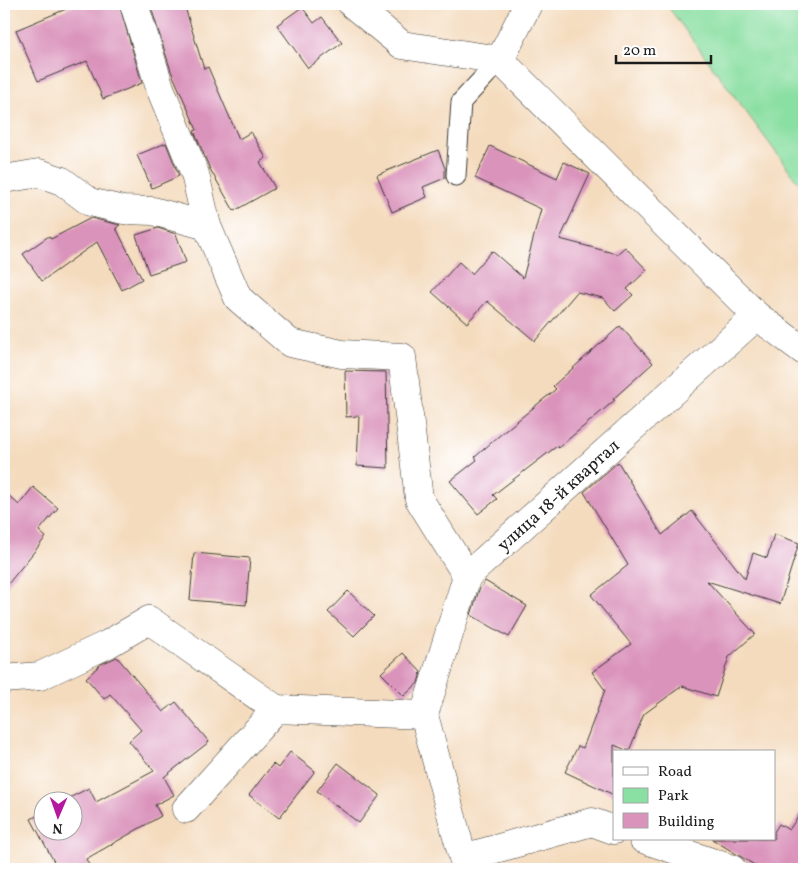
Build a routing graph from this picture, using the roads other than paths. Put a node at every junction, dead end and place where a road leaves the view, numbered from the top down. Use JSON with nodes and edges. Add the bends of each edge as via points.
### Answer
{"nodes":[{"id":1,"x":134,"y":4,"type":"edge"},
{"id":2,"x":352,"y":4,"type":"edge"},
{"id":3,"x":528,"y":4,"type":"edge"},
{"id":4,"x":500,"y":60,"type":"junction"},
{"id":5,"x":456,"y":176,"type":"dead end"},
{"id":6,"x":4,"y":180,"type":"edge"},
{"id":7,"x":207,"y":226,"type":"junction"},
{"id":8,"x":757,"y":316,"type":"junction"},
{"id":9,"x":804,"y":351,"type":"edge"},
{"id":10,"x":467,"y":576,"type":"junction"},
{"id":11,"x":4,"y":680,"type":"edge"},
{"id":12,"x":276,"y":709,"type":"junction"},
{"id":13,"x":424,"y":715,"type":"junction"},
{"id":14,"x":186,"y":809,"type":"dead end"},
{"id":15,"x":613,"y":830,"type":"edge"},
{"id":16,"x":646,"y":840,"type":"edge"},
{"id":17,"x":460,"y":865,"type":"edge"},
{"id":18,"x":732,"y":869,"type":"edge"}],
"edges":[{"from":1,"to":7,"type":"street","via":[[160,88],[195,174]]},
{"from":2,"to":4,"type":"street","via":[[402,45]]},
{"from":3,"to":4,"type":"street"},
{"from":4,"to":5,"type":"lane","via":[[461,102]]},
{"from":4,"to":8,"type":"street"},
{"from":6,"to":7,"type":"street","via":[[38,173],[62,182],[90,202],[123,210],[153,211]]},
{"from":7,"to":10,"type":"street","via":[[238,298],[290,342],[342,354],[402,357],[419,498]]},
{"from":8,"to":9,"type":"street"},
{"from":8,"to":10,"type":"street","name":"улица 18-й квартал"},
{"from":10,"to":13,"type":"street"},
{"from":11,"to":12,"type":"street","via":[[40,676],[108,644],[149,620]]},
{"from":12,"to":13,"type":"street"},
{"from":12,"to":14,"type":"street"},
{"from":13,"to":17,"type":"street"},
{"from":15,"to":17,"type":"street","via":[[592,822]]},
{"from":16,"to":18,"type":"street"}]}
